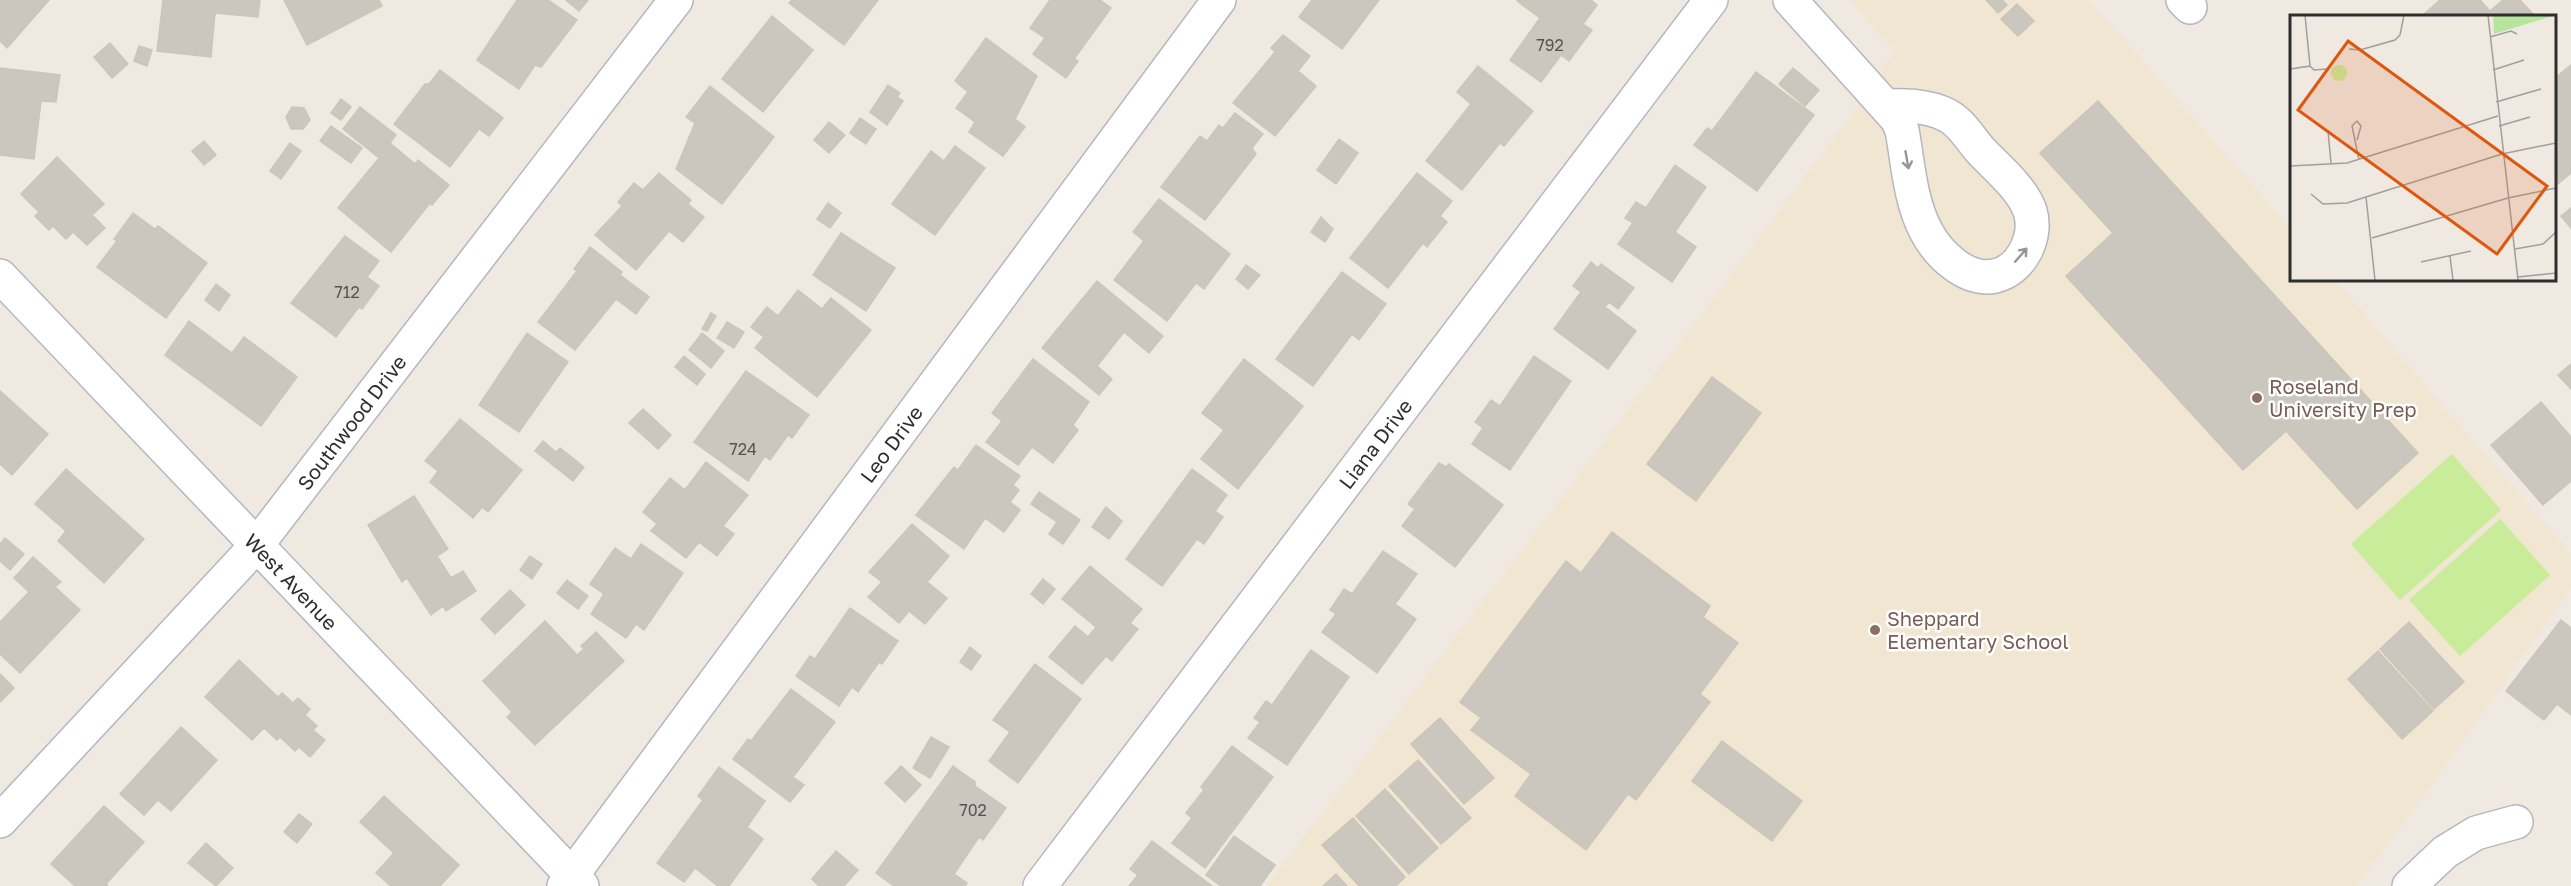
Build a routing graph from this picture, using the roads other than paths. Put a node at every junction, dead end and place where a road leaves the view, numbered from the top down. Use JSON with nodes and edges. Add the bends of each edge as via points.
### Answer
{"nodes":[{"id":1,"x":676,"y":0,"type":"edge"},
{"id":2,"x":1219,"y":0,"type":"edge"},
{"id":3,"x":1711,"y":0,"type":"edge"},
{"id":4,"x":1790,"y":0,"type":"edge"},
{"id":5,"x":1879,"y":97,"type":"junction"},
{"id":6,"x":0,"y":276,"type":"edge"},
{"id":7,"x":256,"y":546,"type":"junction"},
{"id":8,"x":0,"y":821,"type":"edge"},
{"id":9,"x":2516,"y":822,"type":"dead end"},
{"id":10,"x":573,"y":883,"type":"edge"},
{"id":11,"x":1040,"y":886,"type":"edge"},
{"id":12,"x":2409,"y":886,"type":"edge"}],
"edges":[{"from":1,"to":7,"type":"street","name":"Southwood Drive"},
{"from":2,"to":10,"type":"street","name":"Leo Drive"},
{"from":3,"to":11,"type":"street","name":"Liana Drive"},
{"from":4,"to":5,"type":"street"},
{"from":5,"to":5,"type":"street","one_way":true,"via":[[1902,130],[1917,209],[1937,249],[1957,267],[1974,275],[1995,276],[2007,269],[2025,252],[2032,237],[2030,211],[2020,193],[1951,118]]},
{"from":6,"to":7,"type":"street","name":"West Avenue"},
{"from":7,"to":8,"type":"street","name":"Southwood Drive"},
{"from":7,"to":10,"type":"street","name":"West Avenue"},
{"from":9,"to":12,"type":"street","via":[[2476,833],[2445,852]]}]}
